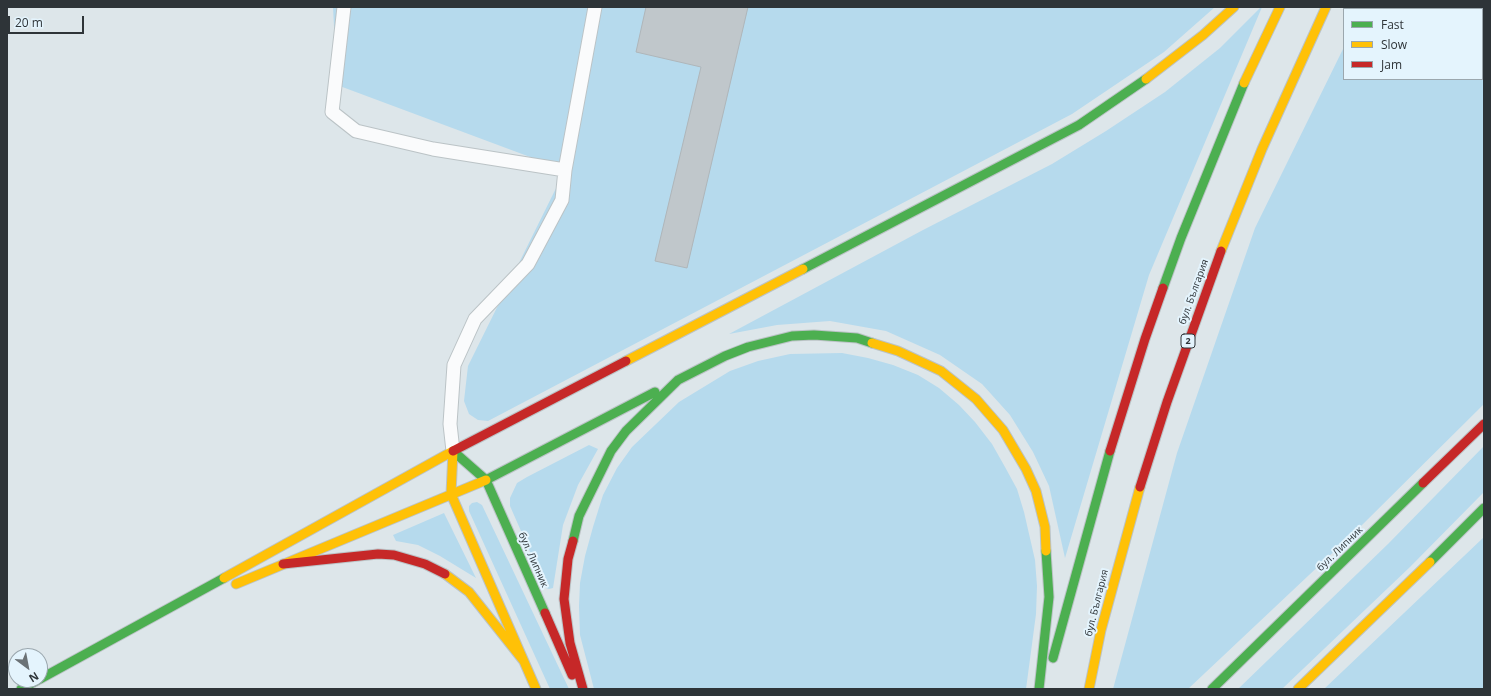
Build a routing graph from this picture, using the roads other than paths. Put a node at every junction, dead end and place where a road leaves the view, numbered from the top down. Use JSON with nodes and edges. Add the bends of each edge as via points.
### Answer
{"nodes":[{"id":1,"x":344,"y":7,"type":"edge"},
{"id":2,"x":596,"y":7,"type":"edge"},
{"id":3,"x":1234,"y":7,"type":"edge"},
{"id":4,"x":1280,"y":7,"type":"edge"},
{"id":5,"x":1326,"y":7,"type":"edge"},
{"id":6,"x":1330,"y":7,"type":"edge"},
{"id":7,"x":1313,"y":34,"type":"junction"},
{"id":8,"x":565,"y":170,"type":"junction"},
{"id":9,"x":678,"y":380,"type":"junction"},
{"id":10,"x":1484,"y":424,"type":"edge"},
{"id":11,"x":453,"y":451,"type":"junction"},
{"id":12,"x":486,"y":480,"type":"junction"},
{"id":13,"x":451,"y":494,"type":"junction"},
{"id":14,"x":1484,"y":508,"type":"edge"},
{"id":15,"x":283,"y":564,"type":"junction"},
{"id":16,"x":131,"y":628,"type":"junction"},
{"id":17,"x":523,"y":660,"type":"junction"},
{"id":18,"x":48,"y":674,"type":"edge"},
{"id":19,"x":536,"y":689,"type":"edge"},
{"id":20,"x":578,"y":689,"type":"edge"},
{"id":21,"x":583,"y":689,"type":"edge"},
{"id":22,"x":1039,"y":689,"type":"edge"},
{"id":23,"x":1045,"y":689,"type":"edge"},
{"id":24,"x":1088,"y":689,"type":"edge"},
{"id":25,"x":1212,"y":689,"type":"edge"},
{"id":26,"x":1298,"y":689,"type":"edge"}],
"edges":[{"from":1,"to":8,"type":"lane","via":[[332,112],[356,131],[433,149]]},
{"from":2,"to":8,"type":"lane"},
{"from":3,"to":11,"type":"main road","via":[[1203,36],[1151,76],[1079,125]]},
{"from":4,"to":23,"type":"main road","via":[[1254,60],[1180,238],[1145,339],[1112,446]]},
{"from":5,"to":7,"type":"main road","name":"бул. България","number":"2"},
{"from":6,"to":7,"type":"main road"},
{"from":7,"to":24,"type":"main road","name":"бул. България","number":"2","via":[[1211,275],[1167,402],[1128,527]]},
{"from":8,"to":11,"type":"lane","via":[[562,200],[528,264],[475,319],[454,365],[450,424]]},
{"from":9,"to":12,"type":"main road"},
{"from":9,"to":21,"type":"main road","via":[[626,431],[611,451],[588,493],[580,516],[568,559],[564,599],[570,643]]},
{"from":9,"to":22,"type":"main road","via":[[725,356],[771,340],[792,336],[836,336],[857,338],[898,351],[941,371],[959,385],[1002,430],[1026,469],[1041,509],[1047,545],[1049,597]]},
{"from":10,"to":25,"type":"main road","name":"бул. Липник"},
{"from":11,"to":12,"type":"main road","name":"бул. Липник"},
{"from":11,"to":13,"type":"main road"},
{"from":11,"to":16,"type":"main road"},
{"from":12,"to":13,"type":"main road"},
{"from":12,"to":20,"type":"main road","name":"бул. Липник"},
{"from":13,"to":15,"type":"main road"},
{"from":13,"to":17,"type":"main road"},
{"from":14,"to":26,"type":"main road"},
{"from":15,"to":16,"type":"main road"},
{"from":15,"to":17,"type":"main road","via":[[378,554],[394,555],[425,564],[450,577],[468,592]]},
{"from":16,"to":18,"type":"main road"},
{"from":17,"to":19,"type":"main road"}]}
